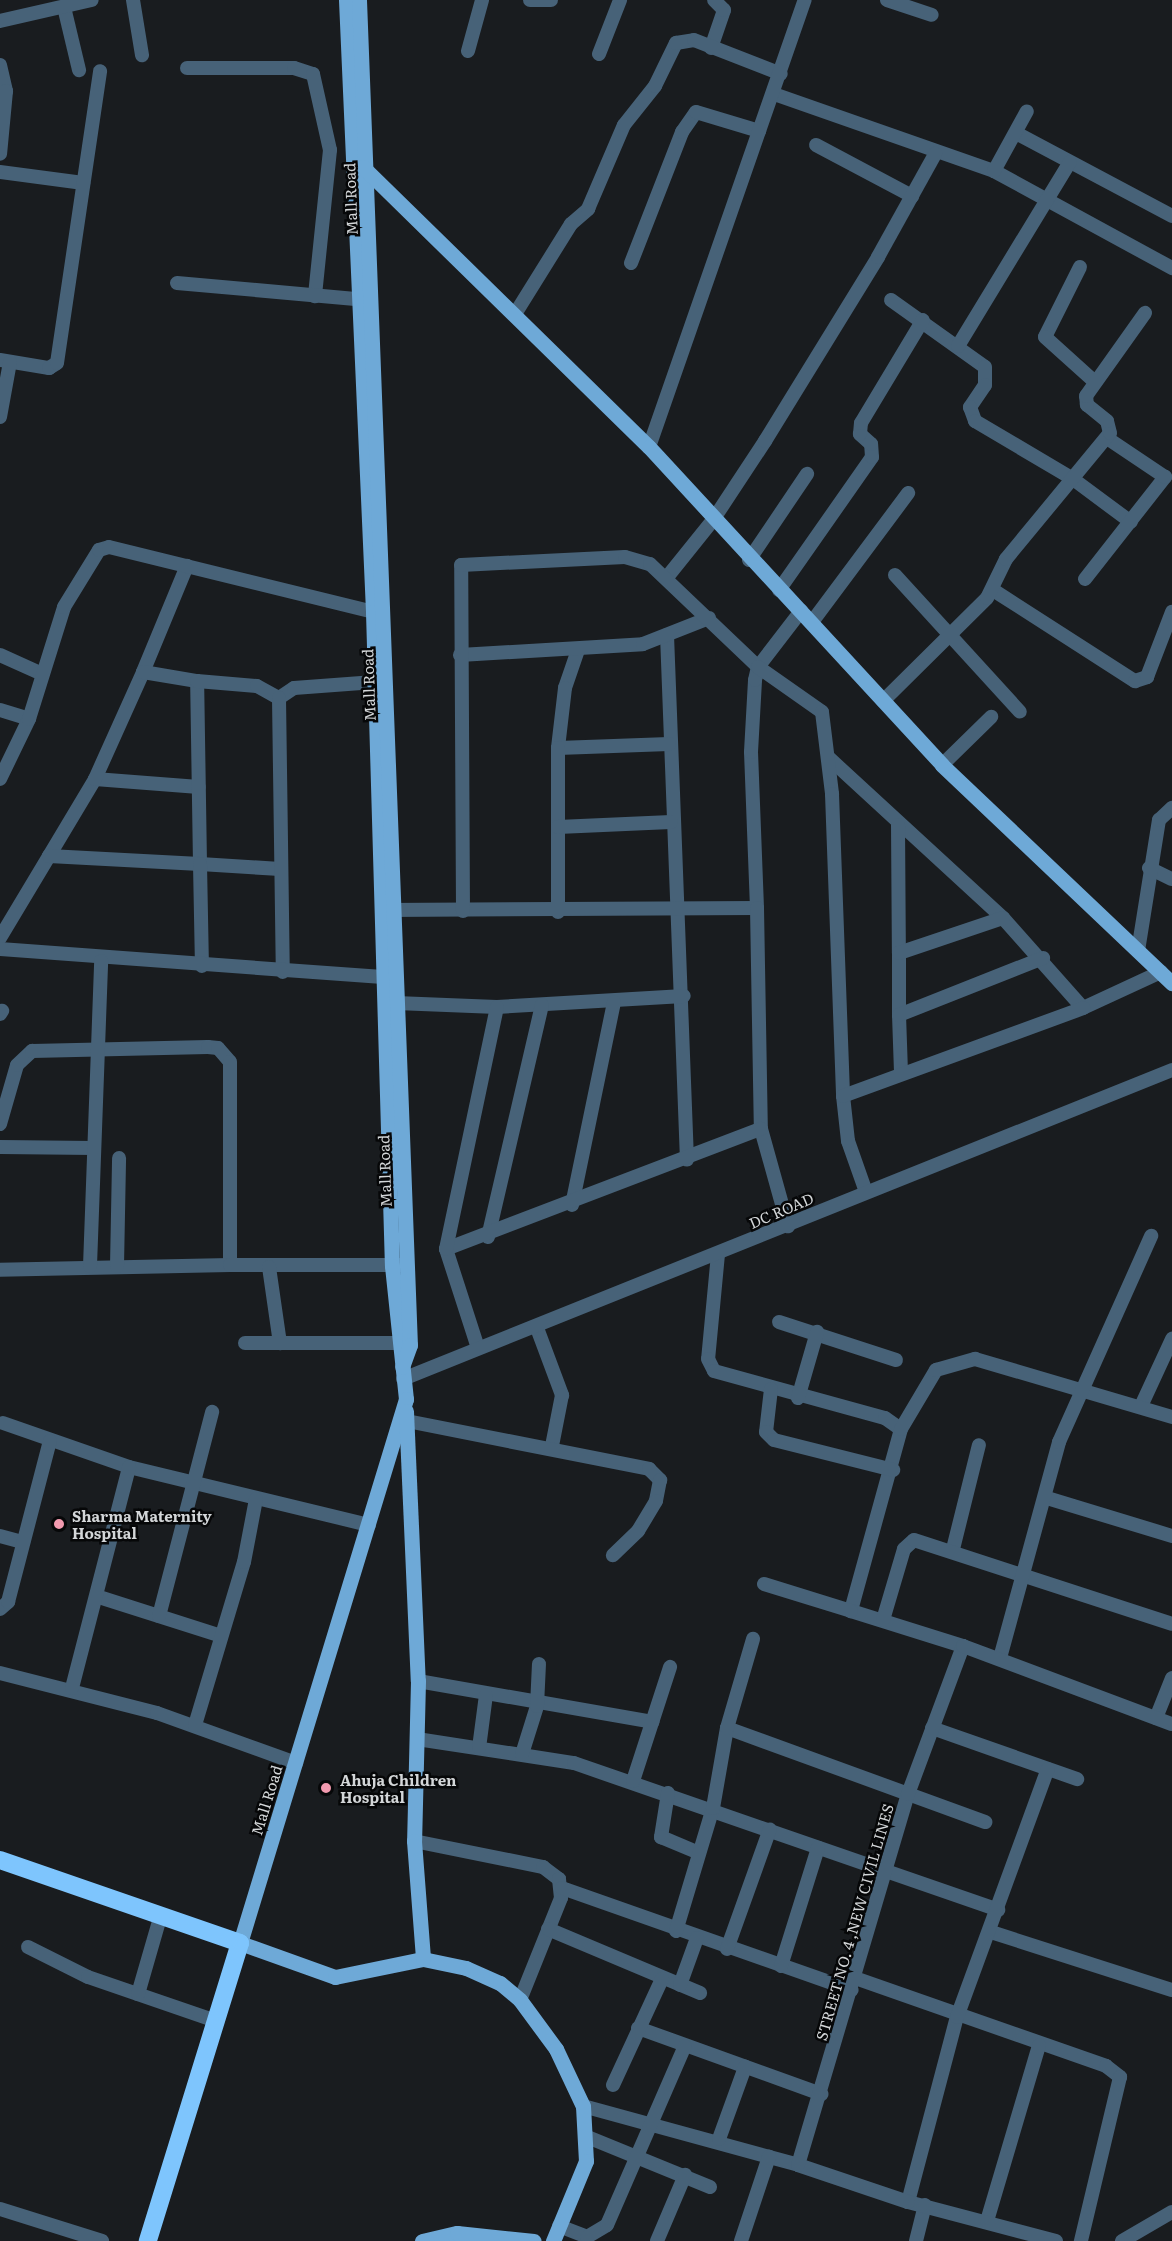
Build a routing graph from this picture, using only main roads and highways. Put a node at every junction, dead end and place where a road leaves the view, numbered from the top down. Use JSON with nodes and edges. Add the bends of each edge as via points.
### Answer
{"nodes":[{"id":1,"x":346,"y":0,"type":"edge"},
{"id":2,"x":359,"y":0,"type":"edge"},
{"id":3,"x":358,"y":152,"type":"junction"},
{"id":4,"x":368,"y":171,"type":"junction"},
{"id":5,"x":365,"y":300,"type":"junction"},
{"id":6,"x":378,"y":614,"type":"junction"},
{"id":7,"x":387,"y":910,"type":"junction"},
{"id":8,"x":389,"y":978,"type":"junction"},
{"id":9,"x":1172,"y":983,"type":"edge"},
{"id":10,"x":399,"y":1266,"type":"junction"},
{"id":11,"x":402,"y":1373,"type":"junction"},
{"id":12,"x":406,"y":1399,"type":"junction"},
{"id":13,"x":0,"y":1860,"type":"edge"},
{"id":14,"x":240,"y":1943,"type":"junction"},
{"id":15,"x":423,"y":1959,"type":"junction"},
{"id":16,"x":489,"y":2240,"type":"edge"},
{"id":17,"x":148,"y":2241,"type":"edge"},
{"id":18,"x":422,"y":2241,"type":"edge"},
{"id":19,"x":534,"y":2241,"type":"edge"},
{"id":20,"x":553,"y":2241,"type":"edge"}],
"edges":[{"from":1,"to":3,"type":"main road","name":"Mall Road"},
{"from":2,"to":3,"type":"main road","name":"Mall Road"},
{"from":3,"to":4,"type":"main road","name":"Mall Road"},
{"from":3,"to":5,"type":"main road","name":"Mall Road"},
{"from":4,"to":5,"type":"main road","name":"Mall Road"},
{"from":4,"to":9,"type":"main road","via":[[649,447],[749,560],[806,616],[942,765]]},
{"from":5,"to":6,"type":"main road","name":"Mall Road"},
{"from":6,"to":7,"type":"main road","name":"Mall Road"},
{"from":6,"to":7,"type":"main road","name":"Mall Road","via":[[375,682]]},
{"from":7,"to":8,"type":"main road","name":"Mall Road"},
{"from":8,"to":10,"type":"main road","name":"Mall Road"},
{"from":8,"to":10,"type":"main road","name":"Mall Road","via":[[396,1003]]},
{"from":10,"to":11,"type":"main road","name":"Mall Road","via":[[397,1343]]},
{"from":10,"to":11,"type":"main road","name":"Mall Road","via":[[410,1345]]},
{"from":11,"to":12,"type":"main road","name":"Mall Road"},
{"from":12,"to":14,"type":"main road","name":"Mall Road"},
{"from":12,"to":15,"type":"main road","via":[[418,1681],[414,1841]]},
{"from":13,"to":14,"type":"highway"},
{"from":14,"to":15,"type":"main road","via":[[335,1977]]},
{"from":14,"to":17,"type":"highway","name":"Mall Road","via":[[213,2020]]},
{"from":15,"to":20,"type":"main road","via":[[466,1968],[500,1983],[520,2000],[556,2049],[583,2106],[585,2161]]},
{"from":16,"to":18,"type":"main road","via":[[457,2233]]},
{"from":16,"to":19,"type":"main road"}]}
